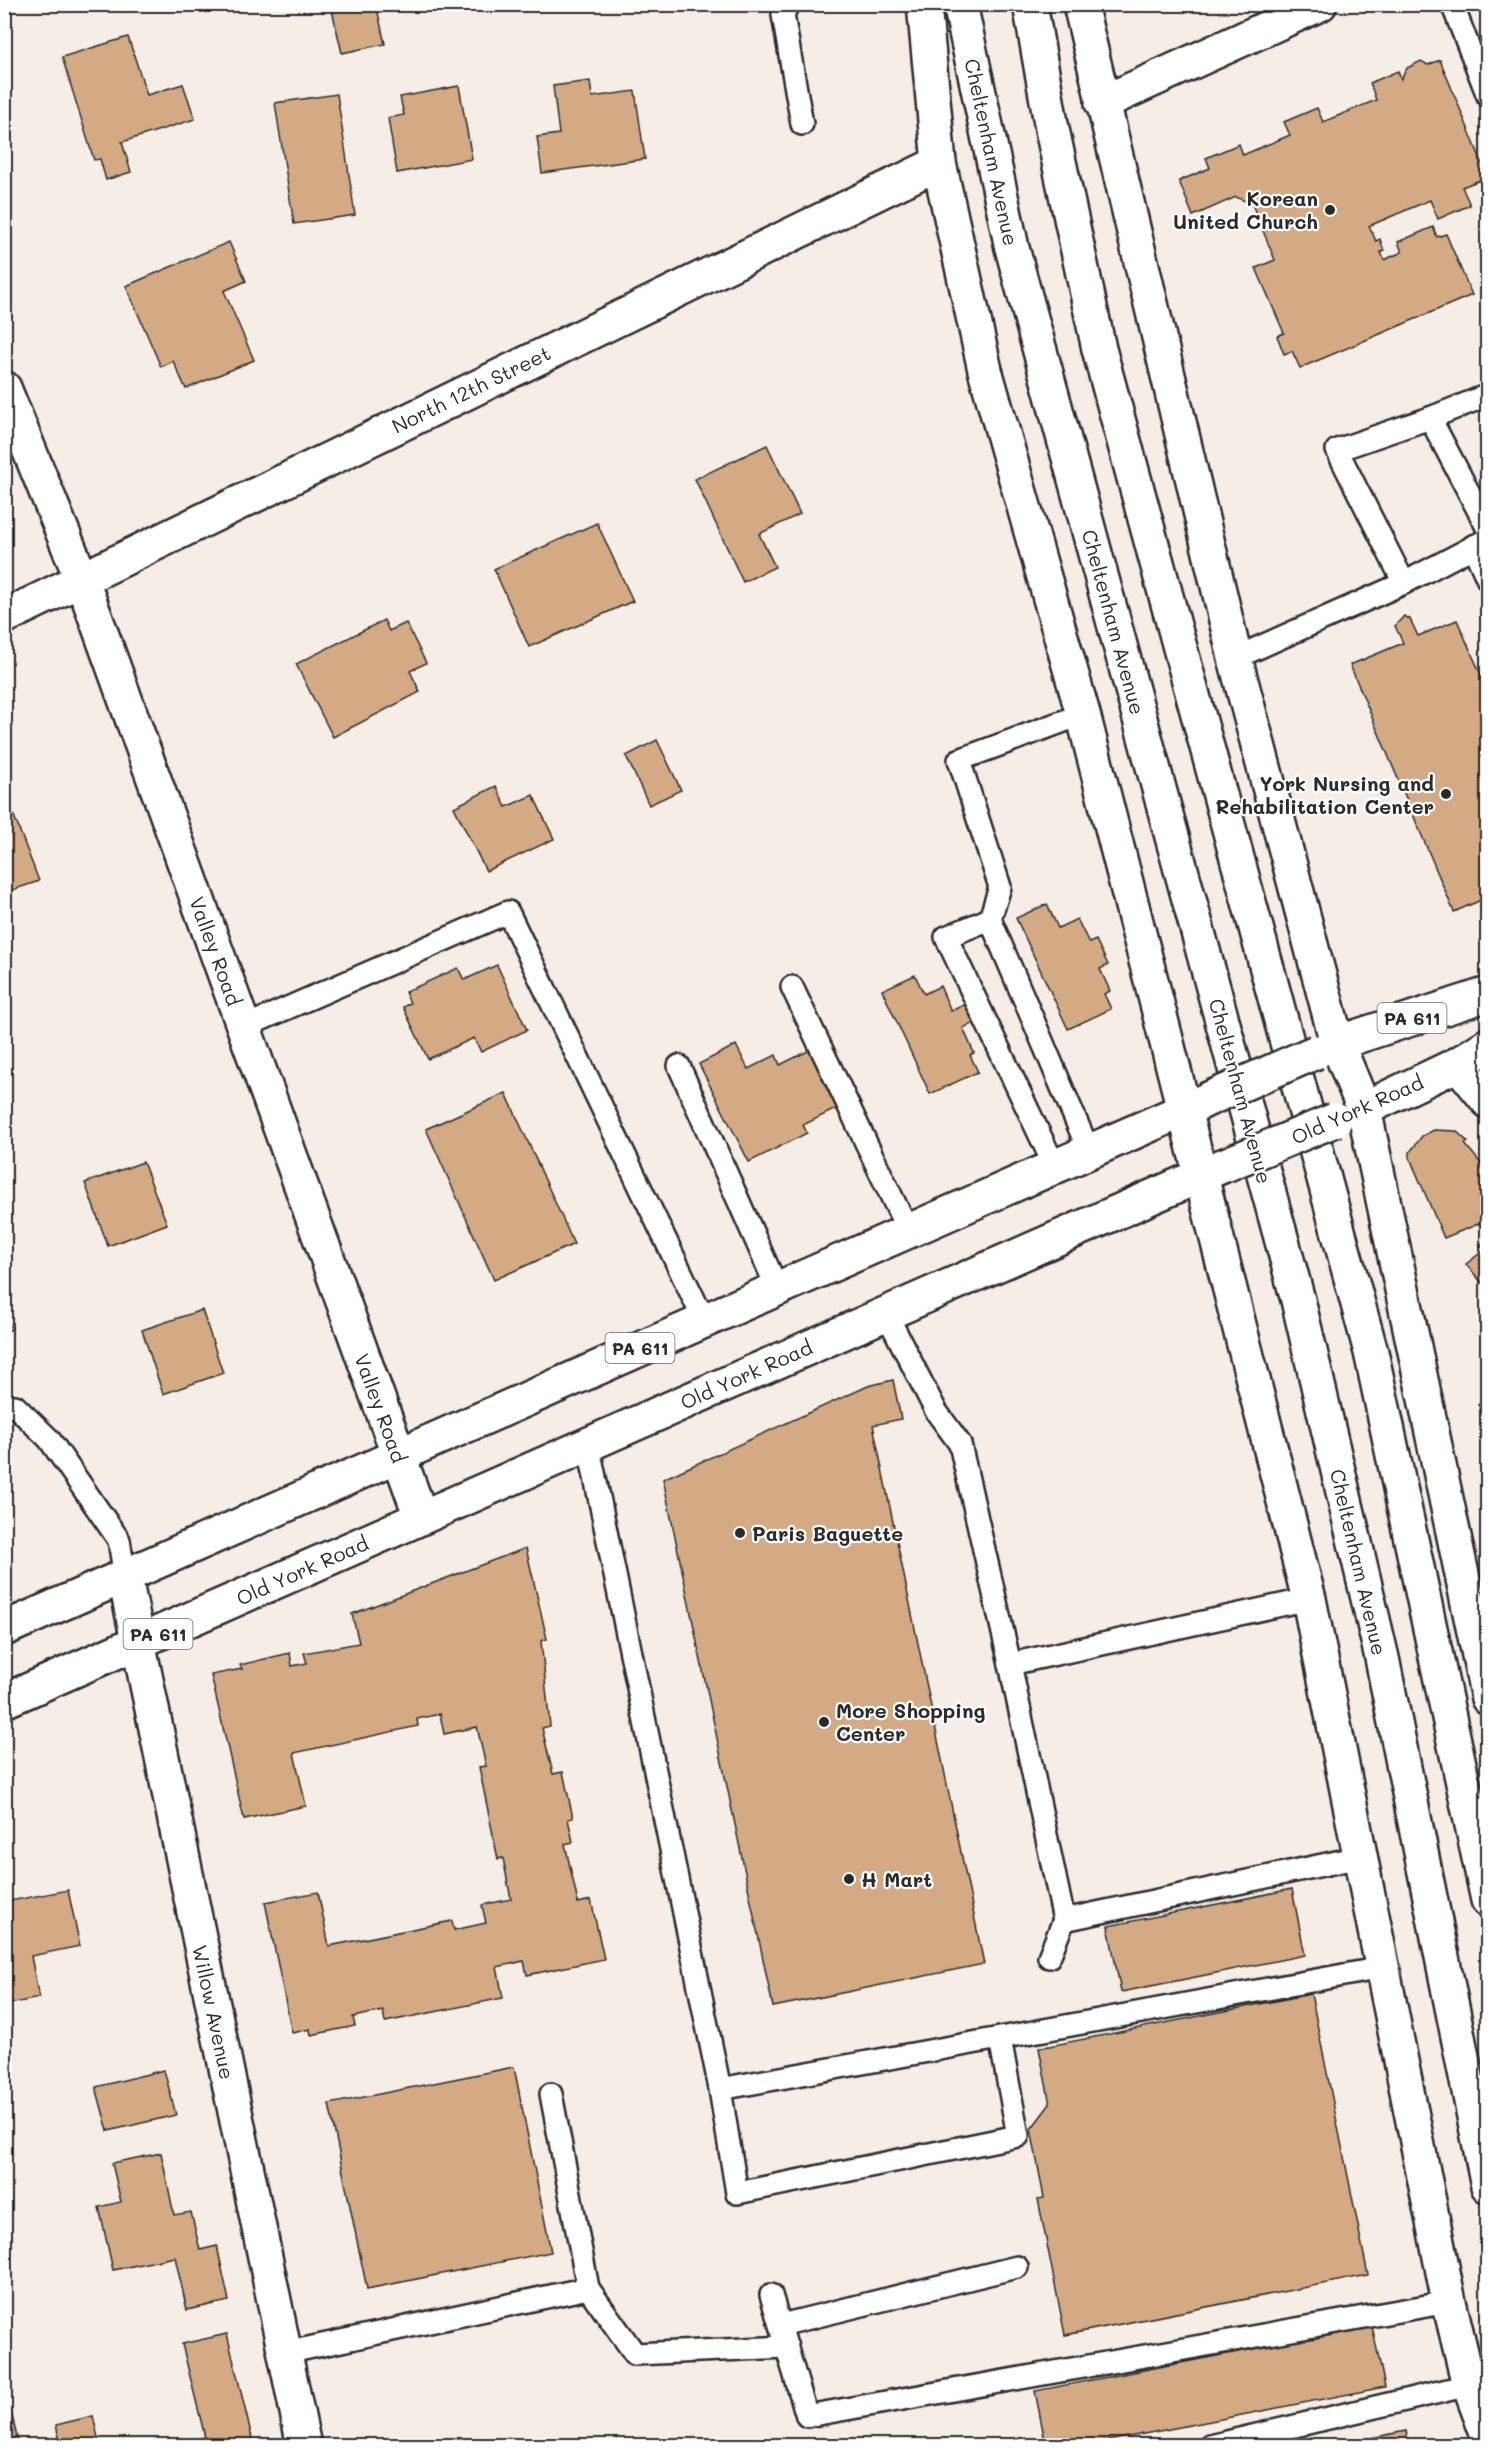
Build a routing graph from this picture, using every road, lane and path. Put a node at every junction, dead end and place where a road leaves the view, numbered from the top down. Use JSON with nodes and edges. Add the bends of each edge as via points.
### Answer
{"nodes":[{"id":1,"x":788,"y":4,"type":"edge"},
{"id":2,"x":924,"y":4,"type":"edge"},
{"id":3,"x":960,"y":4,"type":"edge"},
{"id":4,"x":1030,"y":4,"type":"edge"},
{"id":5,"x":1080,"y":4,"type":"edge"},
{"id":6,"x":1320,"y":4,"type":"edge"},
{"id":7,"x":1452,"y":4,"type":"edge"},
{"id":8,"x":1488,"y":96,"type":"edge"},
{"id":9,"x":1102,"y":103,"type":"junction"},
{"id":10,"x":802,"y":124,"type":"dead end"},
{"id":11,"x":939,"y":163,"type":"junction"},
{"id":12,"x":4,"y":388,"type":"edge"},
{"id":13,"x":1488,"y":395,"type":"edge"},
{"id":14,"x":1430,"y":418,"type":"junction"},
{"id":15,"x":1484,"y":533,"type":"edge"},
{"id":16,"x":82,"y":580,"type":"junction"},
{"id":17,"x":1488,"y":580,"type":"edge"},
{"id":18,"x":1404,"y":583,"type":"junction"},
{"id":19,"x":4,"y":617,"type":"edge"},
{"id":20,"x":1235,"y":658,"type":"junction"},
{"id":21,"x":1083,"y":714,"type":"junction"},
{"id":22,"x":990,"y":919,"type":"junction"},
{"id":23,"x":792,"y":987,"type":"dead end"},
{"id":24,"x":1488,"y":994,"type":"edge"},
{"id":25,"x":244,"y":1027,"type":"junction"},
{"id":26,"x":1488,"y":1045,"type":"edge"},
{"id":27,"x":1326,"y":1048,"type":"junction"},
{"id":28,"x":1458,"y":1064,"type":"junction"},
{"id":29,"x":679,"y":1066,"type":"dead end"},
{"id":30,"x":1488,"y":1101,"type":"edge"},
{"id":31,"x":1195,"y":1105,"type":"junction"},
{"id":32,"x":1349,"y":1114,"type":"junction"},
{"id":33,"x":1089,"y":1151,"type":"junction"},
{"id":34,"x":1055,"y":1167,"type":"junction"},
{"id":35,"x":1214,"y":1170,"type":"junction"},
{"id":36,"x":908,"y":1231,"type":"junction"},
{"id":37,"x":777,"y":1288,"type":"junction"},
{"id":38,"x":886,"y":1313,"type":"junction"},
{"id":39,"x":704,"y":1320,"type":"junction"},
{"id":40,"x":4,"y":1406,"type":"edge"},
{"id":41,"x":588,"y":1443,"type":"junction"},
{"id":42,"x":398,"y":1454,"type":"junction"},
{"id":43,"x":421,"y":1516,"type":"junction"},
{"id":44,"x":124,"y":1578,"type":"junction"},
{"id":45,"x":1309,"y":1599,"type":"junction"},
{"id":46,"x":4,"y":1629,"type":"edge"},
{"id":47,"x":138,"y":1643,"type":"junction"},
{"id":48,"x":1010,"y":1664,"type":"junction"},
{"id":49,"x":1488,"y":1698,"type":"edge"},
{"id":50,"x":4,"y":1701,"type":"edge"},
{"id":51,"x":1360,"y":1857,"type":"junction"},
{"id":52,"x":1488,"y":1900,"type":"edge"},
{"id":53,"x":1064,"y":1920,"type":"junction"},
{"id":54,"x":1049,"y":1958,"type":"dead end"},
{"id":55,"x":1382,"y":1968,"type":"junction"},
{"id":56,"x":1000,"y":2038,"type":"junction"},
{"id":57,"x":720,"y":2089,"type":"junction"},
{"id":58,"x":551,"y":2094,"type":"dead end"},
{"id":59,"x":1488,"y":2186,"type":"edge"},
{"id":60,"x":1017,"y":2267,"type":"dead end"},
{"id":61,"x":588,"y":2288,"type":"junction"},
{"id":62,"x":771,"y":2295,"type":"dead end"},
{"id":63,"x":1449,"y":2302,"type":"junction"},
{"id":64,"x":781,"y":2325,"type":"junction"},
{"id":65,"x":787,"y":2347,"type":"junction"},
{"id":66,"x":285,"y":2353,"type":"junction"},
{"id":67,"x":1469,"y":2385,"type":"junction"},
{"id":68,"x":1488,"y":2436,"type":"edge"},
{"id":69,"x":304,"y":2445,"type":"edge"},
{"id":70,"x":1210,"y":2445,"type":"edge"}],
"edges":[{"from":1,"to":10,"type":"lane","via":[[783,15]]},
{"from":2,"to":11,"type":"main road"},
{"from":3,"to":59,"type":"main road","name":"Cheltenham Avenue","via":[[1012,248],[1298,1300],[1382,1658]]},
{"from":4,"to":52,"type":"main road","via":[[1052,129],[1100,349],[1371,1352]]},
{"from":5,"to":9,"type":"main road"},
{"from":6,"to":9,"type":"main road"},
{"from":7,"to":8,"type":"lane"},
{"from":9,"to":20,"type":"main road"},
{"from":11,"to":16,"type":"main road","name":"North 12th Street"},
{"from":11,"to":21,"type":"main road","via":[[985,370]]},
{"from":12,"to":16,"type":"main road","name":"Valley Road"},
{"from":13,"to":14,"type":"lane"},
{"from":14,"to":15,"type":"lane"},
{"from":14,"to":18,"type":"lane","via":[[1337,450]]},
{"from":15,"to":17,"type":"lane"},
{"from":15,"to":18,"type":"lane"},
{"from":16,"to":19,"type":"main road","name":"North 12th Street"},
{"from":16,"to":25,"type":"main road","name":"Valley Road"},
{"from":18,"to":20,"type":"lane"},
{"from":20,"to":27,"type":"main road"},
{"from":21,"to":22,"type":"lane","via":[[959,760],[1000,887]]},
{"from":21,"to":31,"type":"main road"},
{"from":22,"to":33,"type":"lane"},
{"from":22,"to":34,"type":"lane","via":[[946,937]]},
{"from":23,"to":36,"type":"lane"},
{"from":24,"to":27,"type":"main road","number":"PA 611"},
{"from":25,"to":39,"type":"lane","via":[[508,912]]},
{"from":25,"to":42,"type":"main road","name":"Valley Road"},
{"from":26,"to":28,"type":"main road","name":"Old York Road","number":"PA 611"},
{"from":27,"to":31,"type":"main road","number":"PA 611","bridge":true},
{"from":27,"to":32,"type":"main road"},
{"from":28,"to":30,"type":"main road"},
{"from":28,"to":32,"type":"main road","name":"Old York Road","number":"PA 611"},
{"from":29,"to":37,"type":"lane"},
{"from":31,"to":33,"type":"main road","number":"PA 611"},
{"from":31,"to":35,"type":"main road"},
{"from":32,"to":35,"type":"main road","name":"Old York Road","number":"PA 611","bridge":true},
{"from":32,"to":49,"type":"main road"},
{"from":33,"to":34,"type":"main road","number":"PA 611"},
{"from":34,"to":36,"type":"main road","number":"PA 611"},
{"from":35,"to":38,"type":"main road","name":"Old York Road","number":"PA 611"},
{"from":35,"to":45,"type":"main road"},
{"from":36,"to":37,"type":"main road","number":"PA 611"},
{"from":37,"to":39,"type":"main road","number":"PA 611"},
{"from":38,"to":41,"type":"main road","name":"Old York Road","number":"PA 611"},
{"from":38,"to":48,"type":"lane","via":[[936,1411],[960,1444]]},
{"from":39,"to":42,"type":"main road","number":"PA 611"},
{"from":40,"to":44,"type":"lane","via":[[15,1406],[49,1439],[119,1540]]},
{"from":41,"to":43,"type":"main road","name":"Old York Road","number":"PA 611"},
{"from":41,"to":57,"type":"lane"},
{"from":42,"to":43,"type":"main road","name":"Valley Road"},
{"from":42,"to":44,"type":"main road","number":"PA 611"},
{"from":43,"to":47,"type":"main road","name":"Old York Road","number":"PA 611"},
{"from":44,"to":46,"type":"main road","number":"PA 611"},
{"from":44,"to":47,"type":"main road","name":"Willow Avenue"},
{"from":45,"to":48,"type":"lane"},
{"from":45,"to":51,"type":"main road"},
{"from":47,"to":50,"type":"main road","name":"Old York Road","number":"PA 611"},
{"from":47,"to":66,"type":"main road","name":"Willow Avenue"},
{"from":48,"to":53,"type":"lane"},
{"from":51,"to":53,"type":"lane"},
{"from":51,"to":55,"type":"main road"},
{"from":53,"to":54,"type":"lane"},
{"from":55,"to":56,"type":"lane"},
{"from":55,"to":63,"type":"main road"},
{"from":56,"to":57,"type":"lane"},
{"from":56,"to":57,"type":"lane","via":[[1018,2136],[737,2193]]},
{"from":58,"to":61,"type":"lane"},
{"from":60,"to":64,"type":"lane"},
{"from":61,"to":65,"type":"lane","via":[[635,2354]]},
{"from":61,"to":66,"type":"lane"},
{"from":62,"to":64,"type":"lane"},
{"from":63,"to":65,"type":"lane","via":[[807,2416]]},
{"from":63,"to":67,"type":"main road"},
{"from":64,"to":65,"type":"lane"},
{"from":66,"to":69,"type":"main road","name":"Willow Avenue"},
{"from":67,"to":68,"type":"main road"},
{"from":67,"to":70,"type":"lane"}]}
